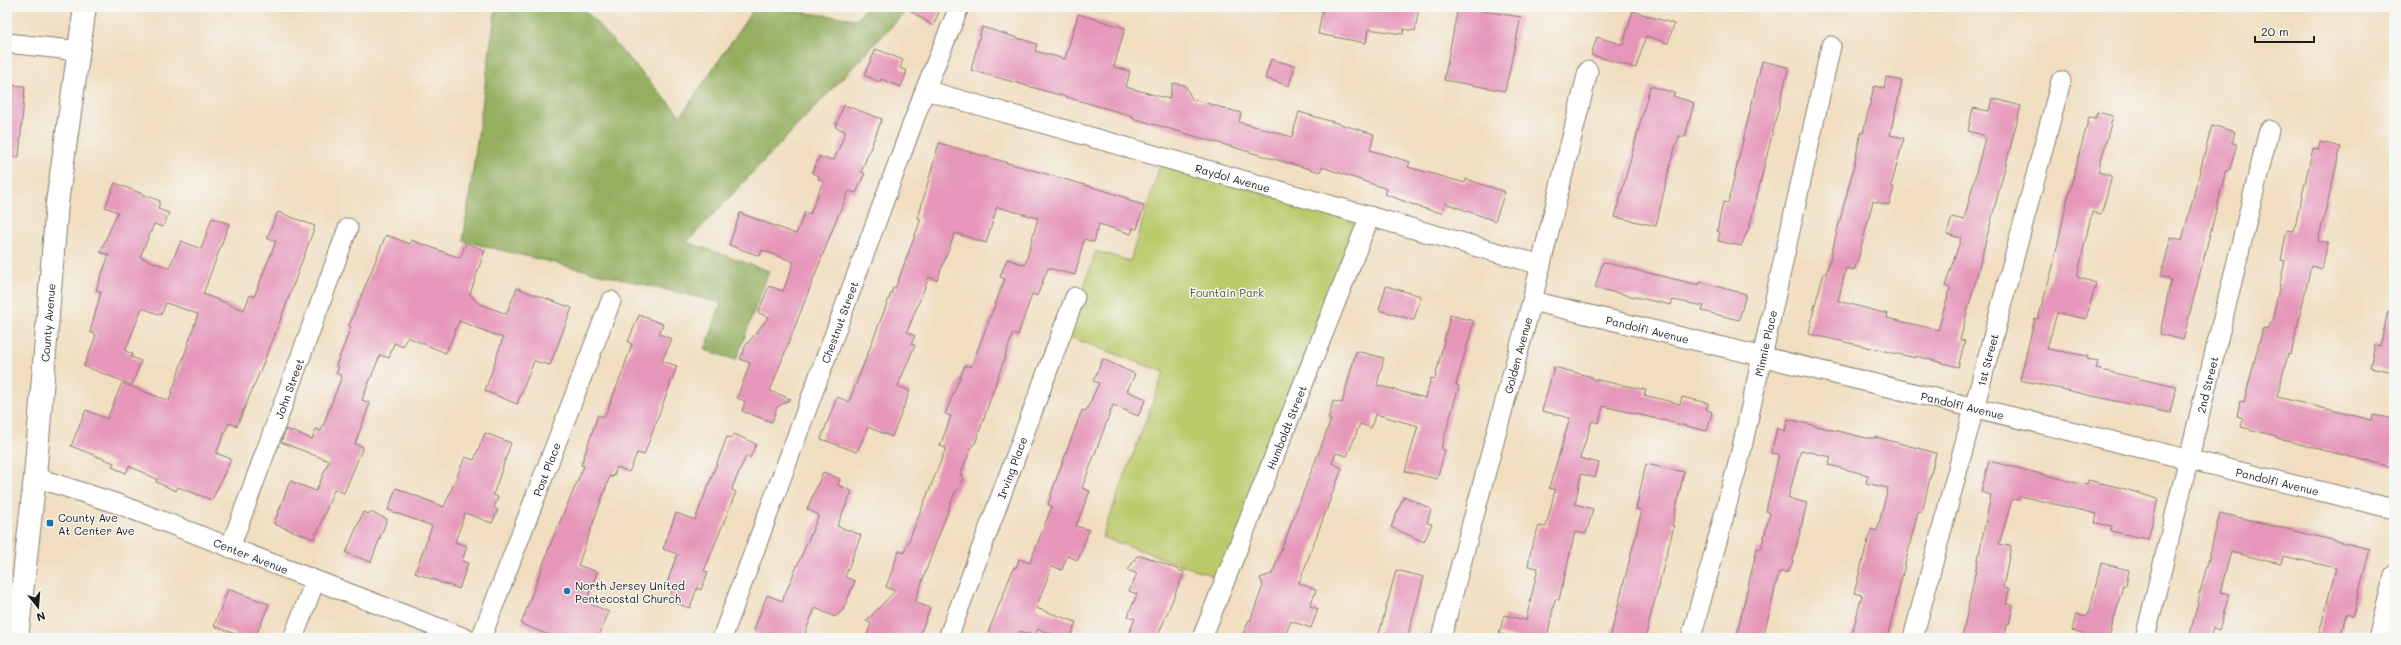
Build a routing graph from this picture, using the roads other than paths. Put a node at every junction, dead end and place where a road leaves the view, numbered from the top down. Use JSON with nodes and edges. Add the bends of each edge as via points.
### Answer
{"nodes":[{"id":1,"x":85,"y":7,"type":"edge"},
{"id":2,"x":959,"y":7,"type":"edge"},
{"id":3,"x":7,"y":43,"type":"edge"},
{"id":4,"x":1831,"y":46,"type":"dead end"},
{"id":5,"x":80,"y":51,"type":"junction"},
{"id":6,"x":1588,"y":71,"type":"dead end"},
{"id":7,"x":2061,"y":81,"type":"dead end"},
{"id":8,"x":925,"y":90,"type":"junction"},
{"id":9,"x":2269,"y":130,"type":"dead end"},
{"id":10,"x":1370,"y":216,"type":"junction"},
{"id":11,"x":348,"y":228,"type":"dead end"},
{"id":12,"x":1541,"y":264,"type":"junction"},
{"id":13,"x":1075,"y":297,"type":"dead end"},
{"id":14,"x":611,"y":300,"type":"dead end"},
{"id":15,"x":1532,"y":301,"type":"junction"},
{"id":16,"x":1762,"y":356,"type":"junction"},
{"id":17,"x":1974,"y":408,"type":"junction"},
{"id":18,"x":2189,"y":459,"type":"junction"},
{"id":19,"x":35,"y":477,"type":"junction"},
{"id":20,"x":2394,"y":509,"type":"edge"},
{"id":21,"x":230,"y":548,"type":"junction"},
{"id":22,"x":2394,"y":575,"type":"edge"},
{"id":23,"x":315,"y":581,"type":"junction"},
{"id":24,"x":17,"y":638,"type":"edge"},
{"id":25,"x":293,"y":638,"type":"edge"},
{"id":26,"x":465,"y":638,"type":"edge"},
{"id":27,"x":480,"y":638,"type":"edge"},
{"id":28,"x":722,"y":638,"type":"edge"},
{"id":29,"x":948,"y":638,"type":"edge"},
{"id":30,"x":1202,"y":638,"type":"edge"},
{"id":31,"x":1440,"y":638,"type":"edge"},
{"id":32,"x":1691,"y":638,"type":"edge"},
{"id":33,"x":1913,"y":638,"type":"edge"},
{"id":34,"x":2145,"y":638,"type":"edge"},
{"id":35,"x":2378,"y":638,"type":"edge"}],
"edges":[{"from":1,"to":5,"type":"main road","name":"County Avenue"},
{"from":2,"to":8,"type":"street","name":"Chestnut Street"},
{"from":3,"to":5,"type":"street"},
{"from":4,"to":16,"type":"street","name":"Minnie Place"},
{"from":5,"to":19,"type":"main road","name":"County Avenue","via":[[57,203]]},
{"from":6,"to":12,"type":"street","name":"Golden Avenue"},
{"from":7,"to":17,"type":"street","name":"1st Street"},
{"from":8,"to":10,"type":"street","name":"Raydol Avenue"},
{"from":8,"to":28,"type":"street","name":"Chestnut Street"},
{"from":9,"to":18,"type":"street","name":"2nd Street"},
{"from":10,"to":12,"type":"street","name":"Raydol Avenue"},
{"from":10,"to":30,"type":"street","name":"Humboldt Street"},
{"from":11,"to":21,"type":"street","name":"John Street"},
{"from":12,"to":15,"type":"street","name":"Golden Avenue"},
{"from":13,"to":29,"type":"street","name":"Irving Place"},
{"from":14,"to":27,"type":"street","name":"Post Place"},
{"from":15,"to":16,"type":"street","name":"Pandolfi Avenue"},
{"from":15,"to":31,"type":"street","name":"Golden Avenue"},
{"from":16,"to":17,"type":"street","name":"Pandolfi Avenue"},
{"from":16,"to":32,"type":"street","name":"Minnie Place","via":[[1740,456]]},
{"from":17,"to":18,"type":"street","name":"Pandolfi Avenue"},
{"from":17,"to":33,"type":"street","name":"1st Street"},
{"from":18,"to":20,"type":"street","name":"Pandolfi Avenue"},
{"from":18,"to":34,"type":"street","name":"2nd Street"},
{"from":19,"to":21,"type":"street","name":"Center Avenue","via":[[118,504]]},
{"from":19,"to":24,"type":"main road","name":"County Avenue"},
{"from":21,"to":23,"type":"street","name":"Center Avenue"},
{"from":22,"to":35,"type":"street"},
{"from":23,"to":25,"type":"street"},
{"from":23,"to":26,"type":"street","name":"Center Avenue"}]}
